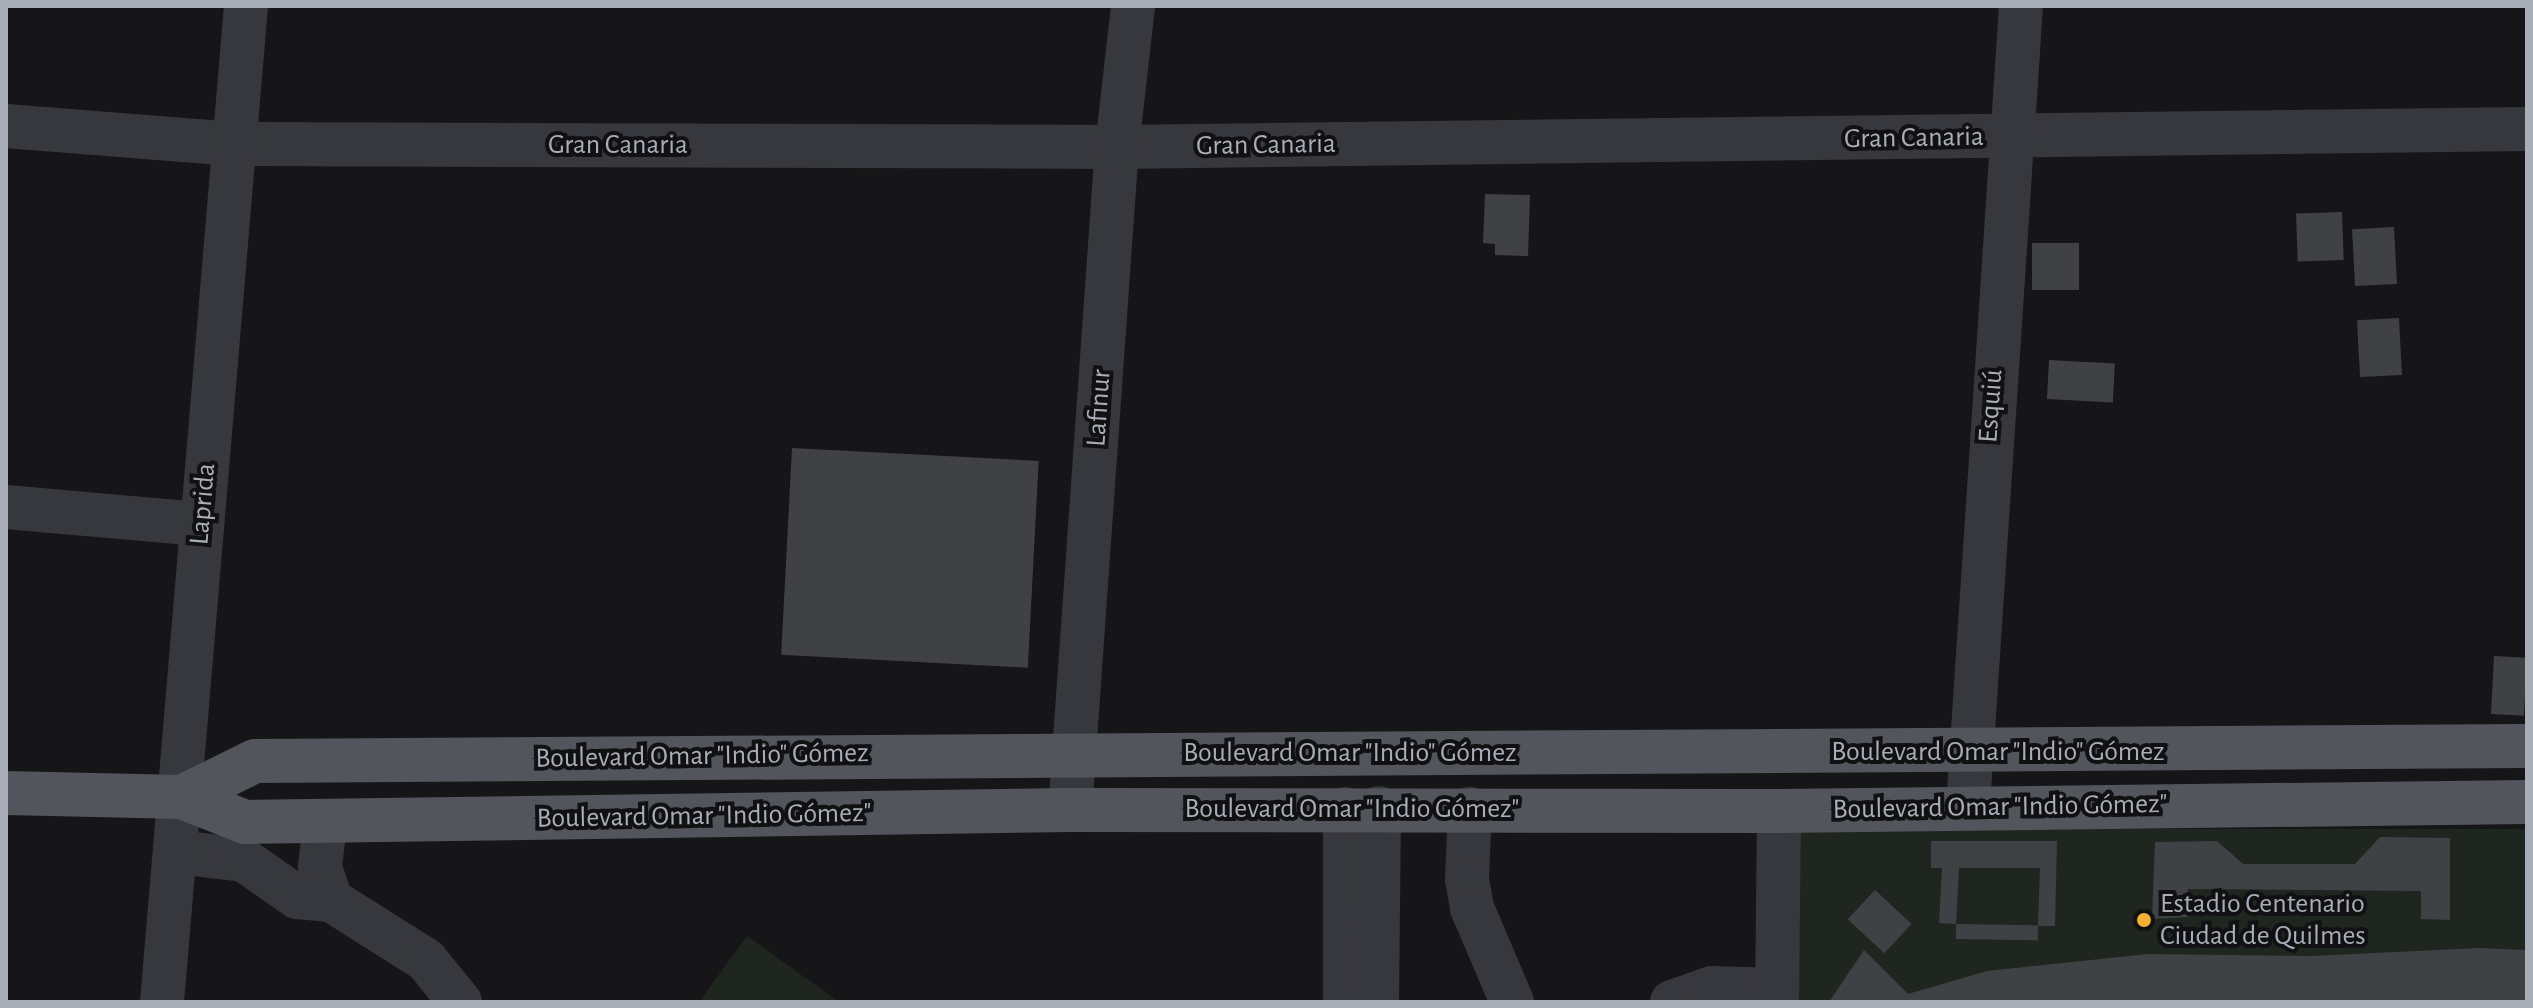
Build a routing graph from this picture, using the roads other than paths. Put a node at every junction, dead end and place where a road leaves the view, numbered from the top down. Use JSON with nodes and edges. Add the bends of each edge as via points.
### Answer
{"nodes":[{"id":1,"x":246,"y":6,"type":"edge"},
{"id":2,"x":1133,"y":6,"type":"edge"},
{"id":3,"x":2021,"y":6,"type":"edge"},
{"id":4,"x":6,"y":126,"type":"edge"},
{"id":5,"x":2527,"y":129,"type":"edge"},
{"id":6,"x":2008,"y":137,"type":"junction"},
{"id":7,"x":234,"y":144,"type":"junction"},
{"id":8,"x":1117,"y":147,"type":"junction"},
{"id":9,"x":6,"y":507,"type":"edge"},
{"id":10,"x":201,"y":524,"type":"junction"},
{"id":11,"x":2527,"y":746,"type":"edge"},
{"id":12,"x":1075,"y":753,"type":"junction"},
{"id":13,"x":1968,"y":754,"type":"junction"},
{"id":14,"x":6,"y":793,"type":"edge"},
{"id":15,"x":182,"y":797,"type":"junction"},
{"id":16,"x":2527,"y":802,"type":"edge"},
{"id":17,"x":1968,"y":806,"type":"junction"},
{"id":18,"x":1362,"y":808,"type":"junction"},
{"id":19,"x":1470,"y":809,"type":"junction"},
{"id":20,"x":1070,"y":810,"type":"junction"},
{"id":21,"x":1779,"y":811,"type":"junction"},
{"id":22,"x":325,"y":822,"type":"junction"},
{"id":23,"x":177,"y":852,"type":"junction"},
{"id":24,"x":331,"y":900,"type":"junction"},
{"id":25,"x":1777,"y":996,"type":"edge"},
{"id":26,"x":162,"y":1002,"type":"edge"},
{"id":27,"x":460,"y":1002,"type":"edge"},
{"id":28,"x":1345,"y":1002,"type":"edge"},
{"id":29,"x":1377,"y":1002,"type":"edge"},
{"id":30,"x":1512,"y":1002,"type":"edge"},
{"id":31,"x":1672,"y":1002,"type":"edge"}],
"edges":[{"from":1,"to":7,"type":"street","name":"Laprida"},
{"from":2,"to":8,"type":"street","name":"Lafinur"},
{"from":3,"to":6,"type":"street","name":"Esquiú"},
{"from":4,"to":7,"type":"street","name":"Gran Canaria"},
{"from":5,"to":6,"type":"street","name":"Gran Canaria"},
{"from":6,"to":8,"type":"street","name":"Gran Canaria"},
{"from":6,"to":13,"type":"street","name":"Esquiú"},
{"from":7,"to":8,"type":"street","name":"Gran Canaria"},
{"from":7,"to":10,"type":"street","name":"Laprida"},
{"from":8,"to":12,"type":"street","name":"Lafinur"},
{"from":9,"to":10,"type":"street"},
{"from":10,"to":15,"type":"street","name":"Laprida"},
{"from":11,"to":13,"type":"main road","name":"Boulevard Omar \"Indio\" Gómez"},
{"from":12,"to":13,"type":"main road","name":"Boulevard Omar \"Indio\" Gómez"},
{"from":12,"to":15,"type":"main road","name":"Boulevard Omar \"Indio\" Gómez","via":[[255,761]]},
{"from":12,"to":20,"type":"street","name":"Lafinur"},
{"from":13,"to":17,"type":"street","name":"Esquiú"},
{"from":14,"to":15,"type":"main road"},
{"from":15,"to":22,"type":"main road","name":"Boulevard Omar \"Indio Gómez\"","via":[[245,822]]},
{"from":15,"to":23,"type":"street","name":"Laprida"},
{"from":16,"to":17,"type":"main road","name":"Boulevard Omar \"Indio Gómez\""},
{"from":17,"to":21,"type":"main road","name":"Boulevard Omar \"Indio Gómez\""},
{"from":18,"to":19,"type":"main road","name":"Boulevard Omar \"Indio Gómez\""},
{"from":18,"to":20,"type":"main road","name":"Boulevard Omar \"Indio Gómez\""},
{"from":18,"to":28,"type":"street"},
{"from":18,"to":29,"type":"street"},
{"from":19,"to":21,"type":"main road","name":"Boulevard Omar \"Indio Gómez\""},
{"from":19,"to":30,"type":"street","via":[[1472,908]]},
{"from":20,"to":22,"type":"main road","name":"Boulevard Omar \"Indio Gómez\""},
{"from":21,"to":25,"type":"street"},
{"from":22,"to":24,"type":"street","via":[[320,867]]},
{"from":23,"to":24,"type":"street","via":[[244,860],[297,897]]},
{"from":23,"to":26,"type":"street","name":"Laprida"},
{"from":24,"to":27,"type":"street","via":[[393,934]]},
{"from":25,"to":31,"type":"street","via":[[1712,988]]}]}
